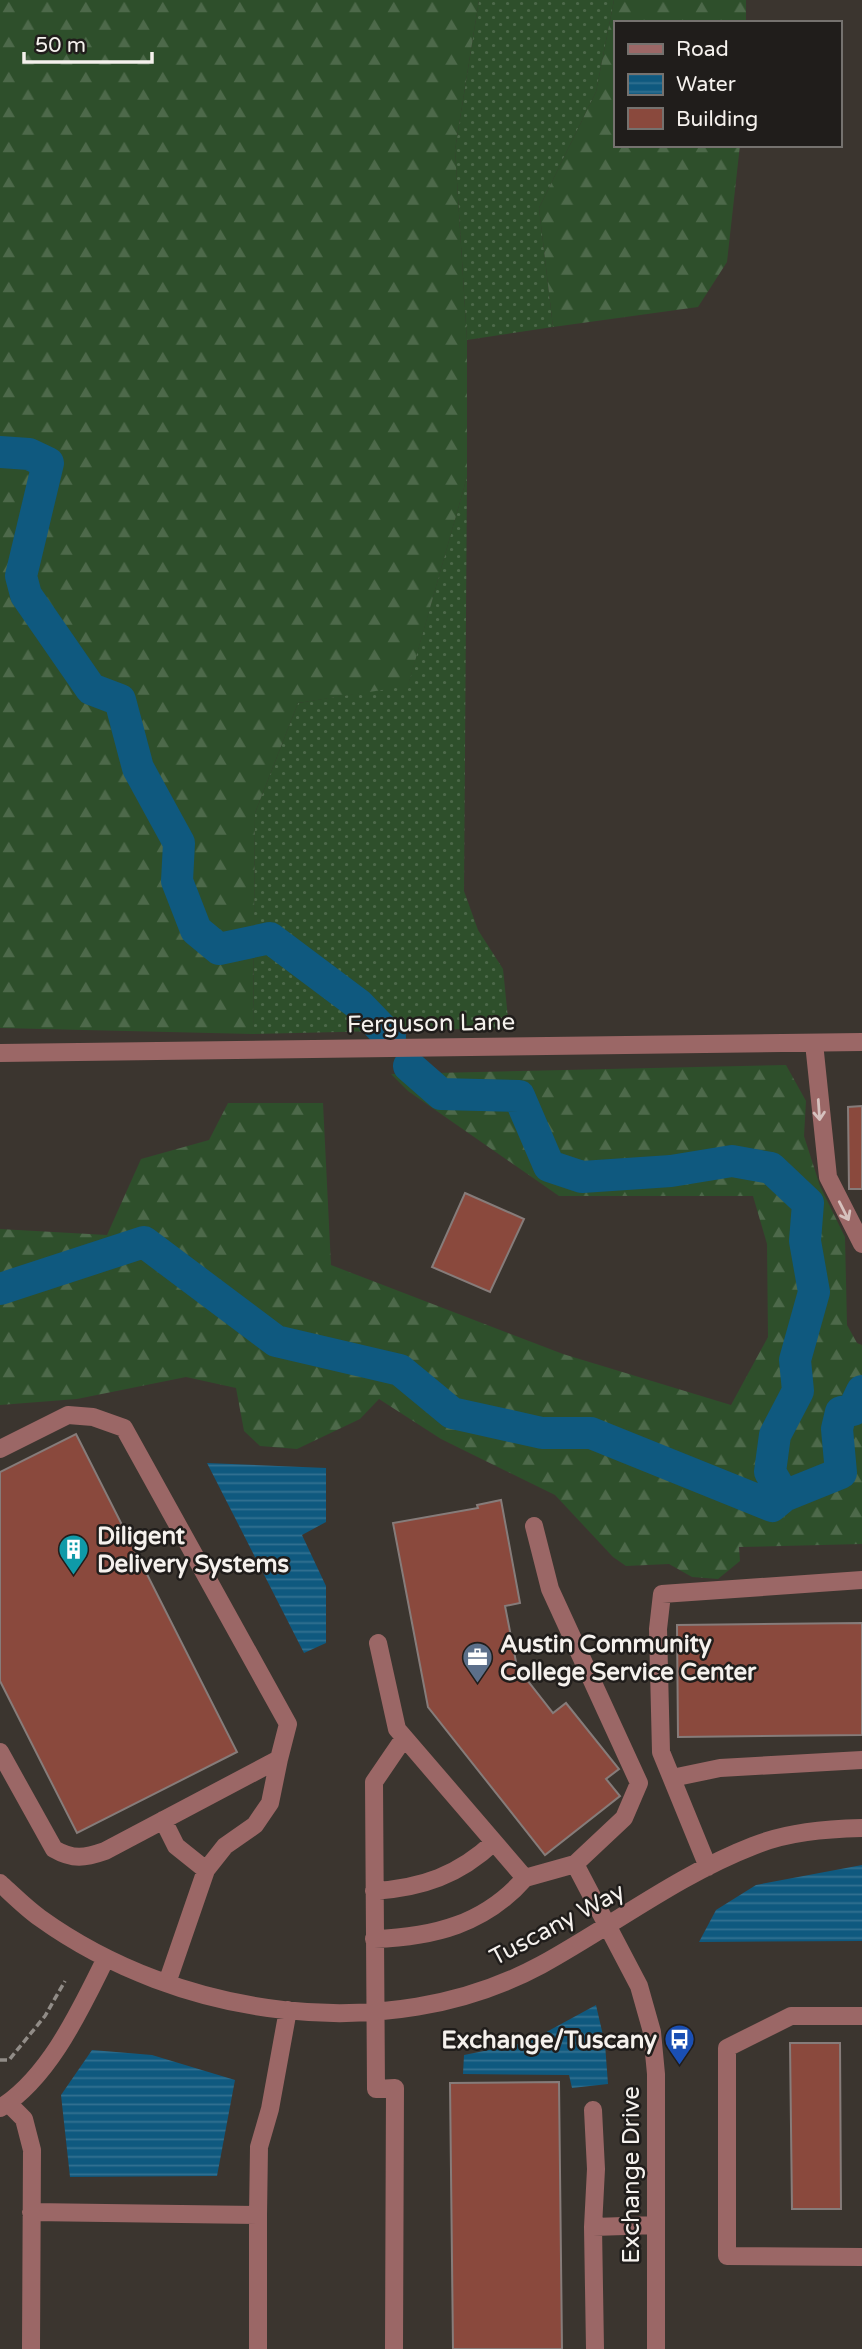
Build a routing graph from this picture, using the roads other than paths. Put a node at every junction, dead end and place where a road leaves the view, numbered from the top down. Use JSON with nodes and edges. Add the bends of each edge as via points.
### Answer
{"nodes":[{"id":1,"x":862,"y":1042,"type":"edge"},
{"id":2,"x":814,"y":1043,"type":"junction"},
{"id":3,"x":0,"y":1053,"type":"edge"},
{"id":4,"x":862,"y":1244,"type":"edge"},
{"id":5,"x":0,"y":1448,"type":"edge"},
{"id":6,"x":534,"y":1525,"type":"dead end"},
{"id":7,"x":862,"y":1580,"type":"edge"},
{"id":8,"x":378,"y":1643,"type":"dead end"},
{"id":9,"x":404,"y":1738,"type":"junction"},
{"id":10,"x":0,"y":1752,"type":"edge"},
{"id":11,"x":279,"y":1759,"type":"junction"},
{"id":12,"x":862,"y":1760,"type":"edge"},
{"id":13,"x":672,"y":1778,"type":"junction"},
{"id":14,"x":163,"y":1820,"type":"junction"},
{"id":15,"x":862,"y":1828,"type":"edge"},
{"id":16,"x":494,"y":1842,"type":"junction"},
{"id":17,"x":575,"y":1864,"type":"junction"},
{"id":18,"x":708,"y":1867,"type":"junction"},
{"id":19,"x":206,"y":1870,"type":"junction"},
{"id":20,"x":525,"y":1878,"type":"junction"},
{"id":21,"x":0,"y":1883,"type":"edge"},
{"id":22,"x":374,"y":1891,"type":"junction"},
{"id":23,"x":607,"y":1927,"type":"junction"},
{"id":24,"x":374,"y":1939,"type":"junction"},
{"id":25,"x":106,"y":1958,"type":"junction"},
{"id":26,"x":167,"y":1983,"type":"junction"},
{"id":27,"x":288,"y":2010,"type":"junction"},
{"id":28,"x":374,"y":2011,"type":"junction"},
{"id":29,"x":862,"y":2016,"type":"edge"},
{"id":30,"x":4,"y":2106,"type":"edge"},
{"id":31,"x":593,"y":2110,"type":"dead end"},
{"id":32,"x":31,"y":2212,"type":"junction"},
{"id":33,"x":258,"y":2216,"type":"junction"},
{"id":34,"x":656,"y":2225,"type":"junction"},
{"id":35,"x":593,"y":2227,"type":"junction"},
{"id":36,"x":862,"y":2257,"type":"edge"},
{"id":37,"x":31,"y":2349,"type":"edge"},
{"id":38,"x":258,"y":2349,"type":"edge"},
{"id":39,"x":394,"y":2349,"type":"edge"},
{"id":40,"x":595,"y":2349,"type":"edge"},
{"id":41,"x":656,"y":2349,"type":"edge"}],
"edges":[{"from":1,"to":2,"type":"street","name":"Ferguson Lane"},
{"from":2,"to":3,"type":"street","name":"Ferguson Lane"},
{"from":2,"to":4,"type":"street","one_way":true,"via":[[828,1177]]},
{"from":5,"to":11,"type":"street","via":[[68,1415],[93,1417],[124,1428],[288,1724]]},
{"from":6,"to":17,"type":"street","via":[[550,1590],[639,1783],[624,1818]]},
{"from":7,"to":13,"type":"street","via":[[662,1594],[658,1629],[661,1752]]},
{"from":8,"to":9,"type":"street","via":[[397,1729]]},
{"from":9,"to":16,"type":"street"},
{"from":9,"to":22,"type":"street","via":[[374,1782]]},
{"from":10,"to":14,"type":"street","via":[[43,1833],[54,1849],[68,1857],[85,1858],[105,1851]]},
{"from":11,"to":14,"type":"street"},
{"from":11,"to":19,"type":"street","via":[[270,1803],[255,1825],[225,1846]]},
{"from":12,"to":13,"type":"street","via":[[720,1768]]},
{"from":13,"to":18,"type":"street"},
{"from":14,"to":19,"type":"street","via":[[177,1846]]},
{"from":15,"to":18,"type":"street","name":"Tuscany Way","via":[[805,1832],[754,1845]]},
{"from":16,"to":20,"type":"street"},
{"from":16,"to":22,"type":"street","via":[[439,1881]]},
{"from":17,"to":20,"type":"street"},
{"from":17,"to":23,"type":"street","name":"Exchange Drive"},
{"from":18,"to":23,"type":"street","name":"Tuscany Way"},
{"from":19,"to":26,"type":"street"},
{"from":20,"to":24,"type":"street","via":[[505,1901],[460,1925],[415,1938]]},
{"from":21,"to":25,"type":"street","name":"Tuscany Way","via":[[40,1918]]},
{"from":22,"to":24,"type":"street"},
{"from":23,"to":28,"type":"street","name":"Tuscany Way","via":[[493,1987],[428,2004]]},
{"from":23,"to":34,"type":"street","name":"Exchange Drive","via":[[639,1986],[652,2032]]},
{"from":24,"to":28,"type":"street"},
{"from":25,"to":26,"type":"street","name":"Tuscany Way"},
{"from":25,"to":30,"type":"street","via":[[57,2049]]},
{"from":26,"to":27,"type":"street","name":"Tuscany Way","via":[[216,1998]]},
{"from":27,"to":28,"type":"street","name":"Tuscany Way"},
{"from":27,"to":33,"type":"street","via":[[259,2147]]},
{"from":28,"to":39,"type":"street","via":[[376,2089],[395,2088]]},
{"from":29,"to":36,"type":"street","via":[[791,2016],[727,2048],[727,2256]]},
{"from":30,"to":32,"type":"street","via":[[24,2119],[29,2132]]},
{"from":31,"to":35,"type":"street"},
{"from":32,"to":33,"type":"street"},
{"from":32,"to":37,"type":"street"},
{"from":33,"to":38,"type":"street"},
{"from":34,"to":35,"type":"street"},
{"from":34,"to":41,"type":"street","name":"Exchange Drive"},
{"from":35,"to":40,"type":"street"}]}
